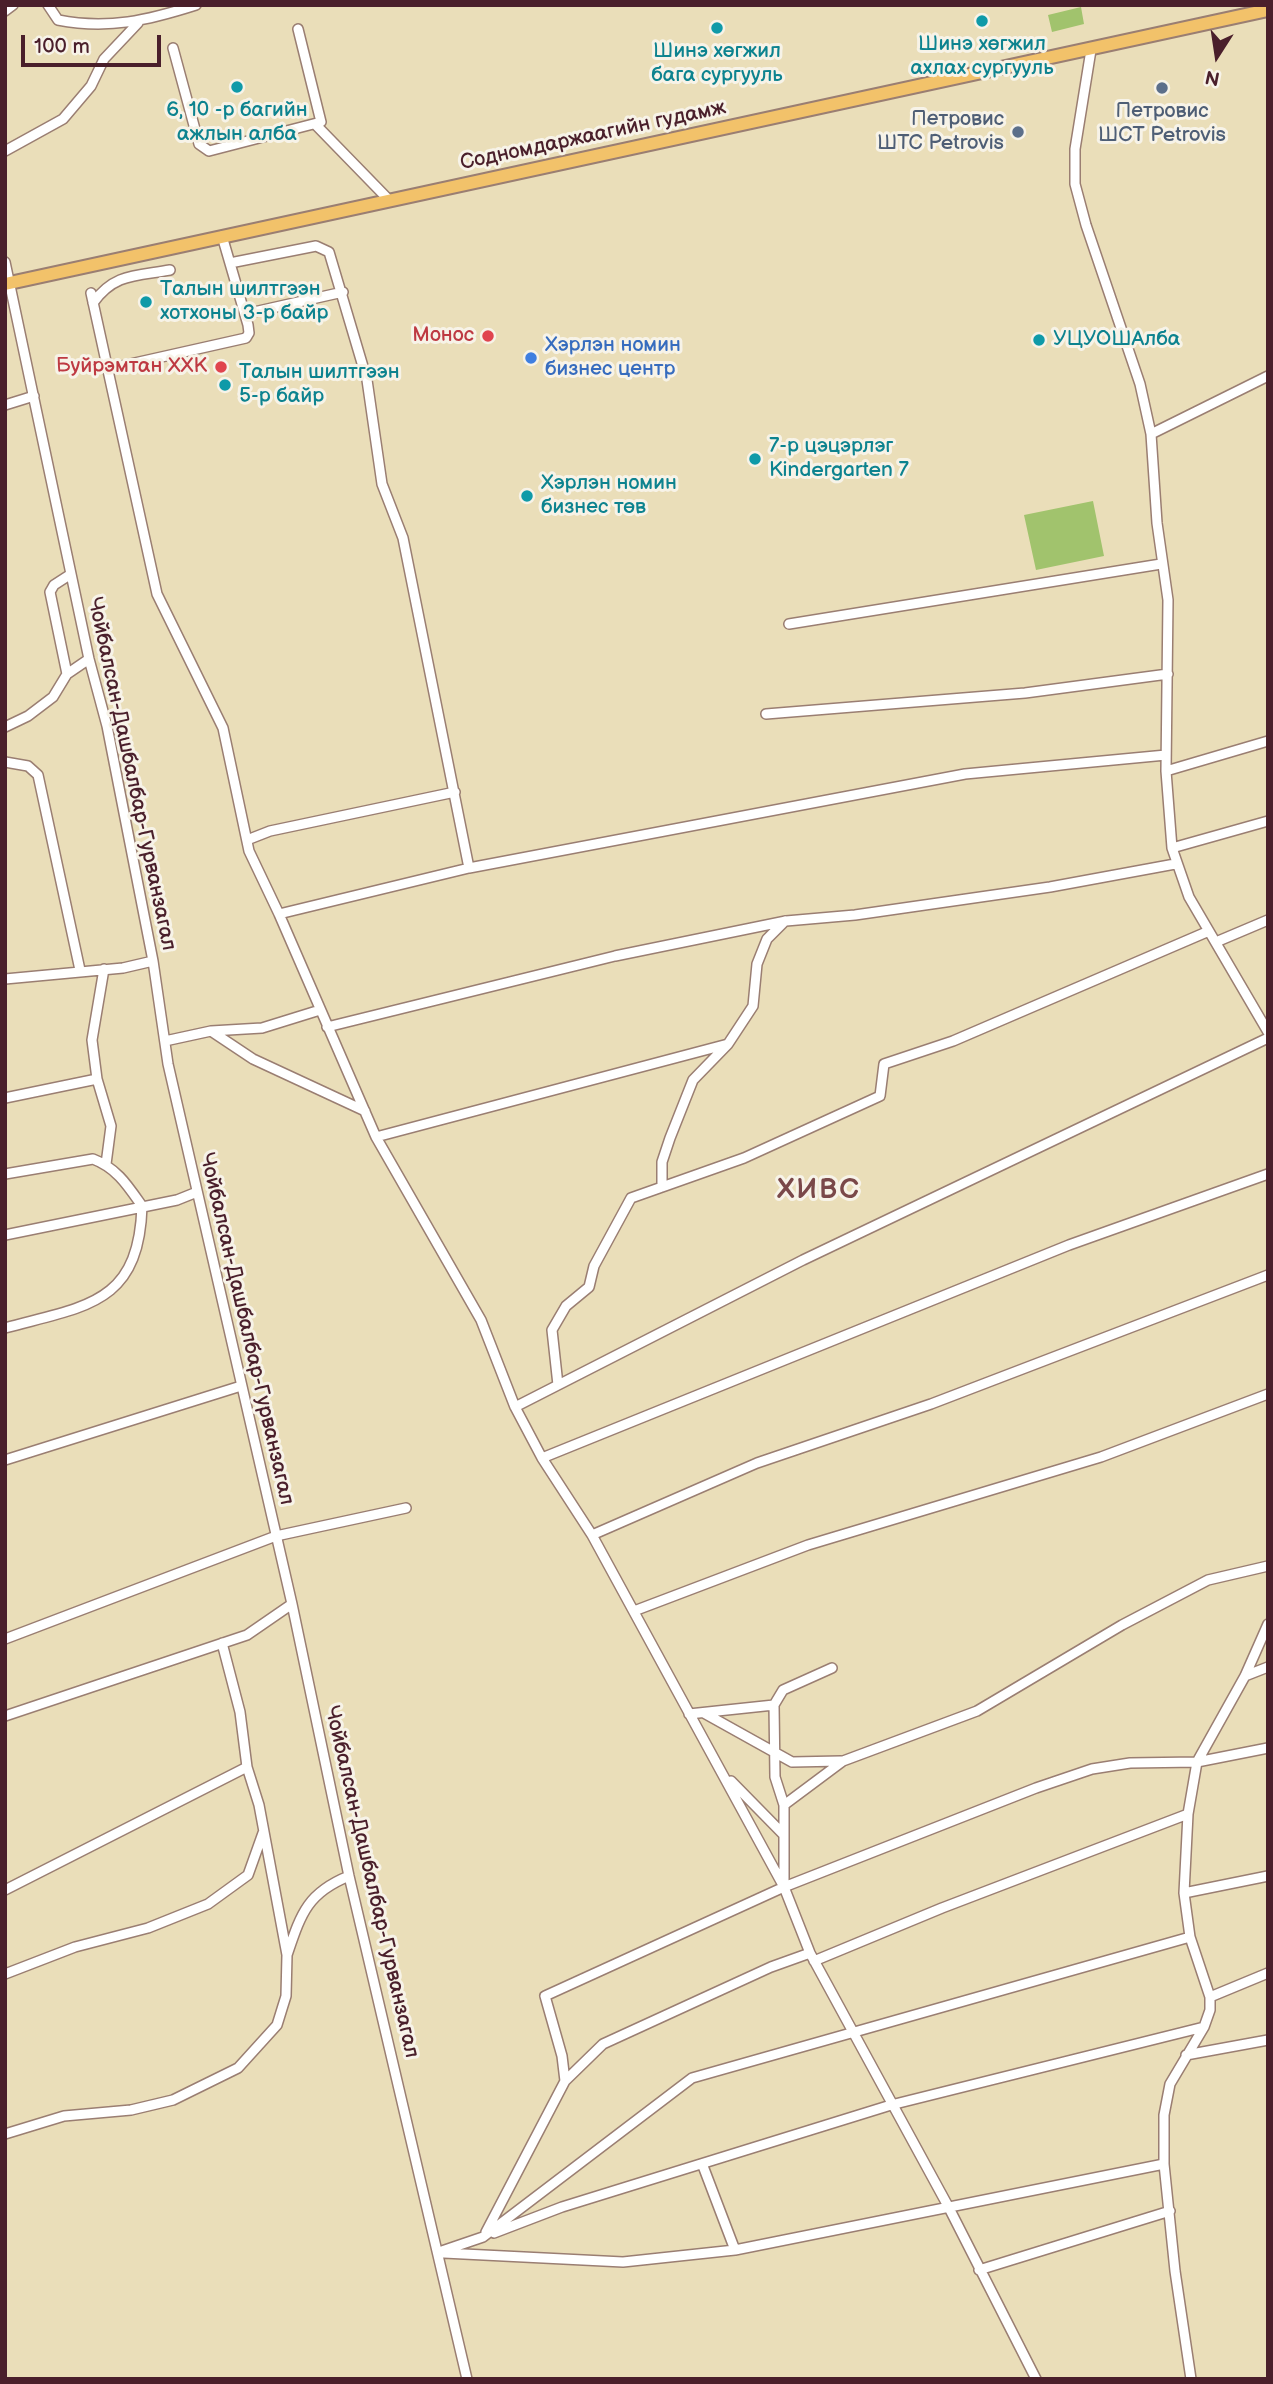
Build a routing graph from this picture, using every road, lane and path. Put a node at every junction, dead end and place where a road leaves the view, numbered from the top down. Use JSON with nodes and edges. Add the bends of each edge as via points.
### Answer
{"nodes":[{"id":1,"x":13,"y":5,"type":"edge"},
{"id":2,"x":48,"y":5,"type":"edge"},
{"id":3,"x":196,"y":5,"type":"edge"},
{"id":4,"x":1266,"y":9,"type":"edge"},
{"id":5,"x":5,"y":11,"type":"edge"},
{"id":6,"x":138,"y":23,"type":"junction"},
{"id":7,"x":298,"y":29,"type":"dead end"},
{"id":8,"x":173,"y":48,"type":"dead end"},
{"id":9,"x":1091,"y":50,"type":"junction"},
{"id":10,"x":316,"y":124,"type":"junction"},
{"id":11,"x":5,"y":151,"type":"edge"},
{"id":12,"x":388,"y":199,"type":"junction"},
{"id":13,"x":222,"y":236,"type":"junction"},
{"id":14,"x":5,"y":262,"type":"edge"},
{"id":15,"x":230,"y":263,"type":"junction"},
{"id":16,"x":170,"y":270,"type":"dead end"},
{"id":17,"x":8,"y":284,"type":"edge"},
{"id":18,"x":343,"y":292,"type":"junction"},
{"id":19,"x":245,"y":314,"type":"junction"},
{"id":20,"x":108,"y":369,"type":"junction"},
{"id":21,"x":1268,"y":376,"type":"edge"},
{"id":22,"x":34,"y":396,"type":"junction"},
{"id":23,"x":5,"y":405,"type":"edge"},
{"id":24,"x":1151,"y":434,"type":"junction"},
{"id":25,"x":1161,"y":564,"type":"junction"},
{"id":26,"x":71,"y":574,"type":"junction"},
{"id":27,"x":789,"y":624,"type":"dead end"},
{"id":28,"x":89,"y":659,"type":"junction"},
{"id":29,"x":67,"y":674,"type":"junction"},
{"id":30,"x":1168,"y":674,"type":"junction"},
{"id":31,"x":766,"y":715,"type":"dead end"},
{"id":32,"x":5,"y":727,"type":"edge"},
{"id":33,"x":1268,"y":741,"type":"edge"},
{"id":34,"x":1166,"y":755,"type":"junction"},
{"id":35,"x":5,"y":762,"type":"edge"},
{"id":36,"x":1166,"y":771,"type":"junction"},
{"id":37,"x":455,"y":792,"type":"junction"},
{"id":38,"x":1268,"y":821,"type":"edge"},
{"id":39,"x":247,"y":840,"type":"junction"},
{"id":40,"x":1172,"y":848,"type":"junction"},
{"id":41,"x":1175,"y":864,"type":"junction"},
{"id":42,"x":469,"y":868,"type":"junction"},
{"id":43,"x":279,"y":914,"type":"junction"},
{"id":44,"x":1268,"y":920,"type":"edge"},
{"id":45,"x":786,"y":921,"type":"junction"},
{"id":46,"x":1209,"y":931,"type":"junction"},
{"id":47,"x":1216,"y":942,"type":"junction"},
{"id":48,"x":153,"y":961,"type":"junction"},
{"id":49,"x":104,"y":969,"type":"junction"},
{"id":50,"x":80,"y":970,"type":"junction"},
{"id":51,"x":5,"y":979,"type":"edge"},
{"id":52,"x":320,"y":1010,"type":"junction"},
{"id":53,"x":1266,"y":1026,"type":"edge"},
{"id":54,"x":327,"y":1027,"type":"junction"},
{"id":55,"x":211,"y":1031,"type":"junction"},
{"id":56,"x":1268,"y":1038,"type":"edge"},
{"id":57,"x":165,"y":1041,"type":"junction"},
{"id":58,"x":728,"y":1044,"type":"junction"},
{"id":59,"x":97,"y":1079,"type":"junction"},
{"id":60,"x":5,"y":1098,"type":"edge"},
{"id":61,"x":365,"y":1111,"type":"junction"},
{"id":62,"x":376,"y":1138,"type":"junction"},
{"id":63,"x":106,"y":1164,"type":"junction"},
{"id":64,"x":5,"y":1174,"type":"edge"},
{"id":65,"x":1268,"y":1174,"type":"edge"},
{"id":66,"x":662,"y":1187,"type":"junction"},
{"id":67,"x":197,"y":1192,"type":"junction"},
{"id":68,"x":142,"y":1206,"type":"junction"},
{"id":69,"x":5,"y":1235,"type":"edge"},
{"id":70,"x":1268,"y":1275,"type":"edge"},
{"id":71,"x":5,"y":1328,"type":"edge"},
{"id":72,"x":558,"y":1385,"type":"junction"},
{"id":73,"x":241,"y":1386,"type":"junction"},
{"id":74,"x":1268,"y":1394,"type":"edge"},
{"id":75,"x":515,"y":1407,"type":"junction"},
{"id":76,"x":542,"y":1458,"type":"junction"},
{"id":77,"x":5,"y":1460,"type":"edge"},
{"id":78,"x":406,"y":1508,"type":"dead end"},
{"id":79,"x":592,"y":1535,"type":"junction"},
{"id":80,"x":276,"y":1536,"type":"junction"},
{"id":81,"x":1268,"y":1566,"type":"edge"},
{"id":82,"x":292,"y":1604,"type":"junction"},
{"id":83,"x":634,"y":1611,"type":"junction"},
{"id":84,"x":1268,"y":1624,"type":"edge"},
{"id":85,"x":5,"y":1639,"type":"edge"},
{"id":86,"x":222,"y":1643,"type":"junction"},
{"id":87,"x":1268,"y":1667,"type":"edge"},
{"id":88,"x":832,"y":1668,"type":"dead end"},
{"id":89,"x":1245,"y":1676,"type":"junction"},
{"id":90,"x":774,"y":1705,"type":"junction"},
{"id":91,"x":704,"y":1713,"type":"junction"},
{"id":92,"x":689,"y":1714,"type":"junction"},
{"id":93,"x":5,"y":1716,"type":"edge"},
{"id":94,"x":1268,"y":1748,"type":"edge"},
{"id":95,"x":774,"y":1755,"type":"junction"},
{"id":96,"x":843,"y":1761,"type":"junction"},
{"id":97,"x":1197,"y":1762,"type":"junction"},
{"id":98,"x":247,"y":1767,"type":"junction"},
{"id":99,"x":722,"y":1773,"type":"junction"},
{"id":100,"x":784,"y":1805,"type":"junction"},
{"id":101,"x":1188,"y":1814,"type":"junction"},
{"id":102,"x":264,"y":1828,"type":"junction"},
{"id":103,"x":784,"y":1835,"type":"junction"},
{"id":104,"x":349,"y":1876,"type":"junction"},
{"id":105,"x":1268,"y":1876,"type":"edge"},
{"id":106,"x":784,"y":1887,"type":"junction"},
{"id":107,"x":5,"y":1890,"type":"edge"},
{"id":108,"x":1184,"y":1893,"type":"junction"},
{"id":109,"x":1190,"y":1937,"type":"junction"},
{"id":110,"x":287,"y":1955,"type":"junction"},
{"id":111,"x":812,"y":1957,"type":"junction"},
{"id":112,"x":1268,"y":1973,"type":"edge"},
{"id":113,"x":5,"y":1974,"type":"edge"},
{"id":114,"x":1210,"y":1997,"type":"junction"},
{"id":115,"x":1204,"y":2026,"type":"junction"},
{"id":116,"x":852,"y":2032,"type":"junction"},
{"id":117,"x":1268,"y":2040,"type":"edge"},
{"id":118,"x":1186,"y":2055,"type":"junction"},
{"id":119,"x":565,"y":2081,"type":"junction"},
{"id":120,"x":891,"y":2105,"type":"junction"},
{"id":121,"x":5,"y":2134,"type":"edge"},
{"id":122,"x":1164,"y":2164,"type":"junction"},
{"id":123,"x":703,"y":2166,"type":"junction"},
{"id":124,"x":948,"y":2206,"type":"junction"},
{"id":125,"x":1170,"y":2211,"type":"junction"},
{"id":126,"x":484,"y":2237,"type":"junction"},
{"id":127,"x":735,"y":2250,"type":"junction"},
{"id":128,"x":439,"y":2252,"type":"junction"},
{"id":129,"x":979,"y":2270,"type":"junction"},
{"id":130,"x":1191,"y":2378,"type":"edge"},
{"id":131,"x":467,"y":2379,"type":"edge"},
{"id":132,"x":1036,"y":2379,"type":"edge"}],
"edges":[{"from":1,"to":5,"type":"street"},
{"from":2,"to":6,"type":"street","via":[[58,20]]},
{"from":3,"to":6,"type":"street"},
{"from":4,"to":9,"type":"main road","name":"Содномдаржаагийн гудамж"},
{"from":6,"to":11,"type":"street","via":[[104,60],[91,86],[62,119]]},
{"from":7,"to":10,"type":"street","via":[[321,122]]},
{"from":8,"to":10,"type":"street","via":[[199,144],[209,151]]},
{"from":9,"to":12,"type":"main road","name":"Содномдаржаагийн гудамж"},
{"from":9,"to":24,"type":"street","via":[[1075,149],[1075,184],[1140,384]]},
{"from":10,"to":12,"type":"street"},
{"from":12,"to":13,"type":"main road","name":"Содномдаржаагийн гудамж"},
{"from":13,"to":15,"type":"street"},
{"from":13,"to":17,"type":"main road","name":"Содномдаржаагийн гудамж"},
{"from":14,"to":17,"type":"street","name":"Чойбалсан-Дашбалбар-Гурванзагал"},
{"from":15,"to":18,"type":"street","via":[[316,246],[329,252]]},
{"from":15,"to":19,"type":"street"},
{"from":16,"to":20,"type":"street","via":[[116,280],[92,298]]},
{"from":17,"to":22,"type":"street","name":"Чойбалсан-Дашбалбар-Гурванзагал"},
{"from":18,"to":19,"type":"street"},
{"from":18,"to":37,"type":"street","via":[[367,380],[382,484],[403,538]]},
{"from":19,"to":20,"type":"street","via":[[246,338]]},
{"from":20,"to":39,"type":"street","via":[[157,594],[223,728]]},
{"from":21,"to":24,"type":"street"},
{"from":22,"to":23,"type":"street"},
{"from":22,"to":26,"type":"street","name":"Чойбалсан-Дашбалбар-Гурванзагал"},
{"from":24,"to":25,"type":"street"},
{"from":25,"to":27,"type":"street"},
{"from":25,"to":30,"type":"street","via":[[1168,600]]},
{"from":26,"to":28,"type":"street","name":"Чойбалсан-Дашбалбар-Гурванзагал"},
{"from":26,"to":29,"type":"street","via":[[50,592]]},
{"from":28,"to":29,"type":"street"},
{"from":28,"to":48,"type":"street","name":"Чойбалсан-Дашбалбар-Гурванзагал","via":[[107,726]]},
{"from":29,"to":32,"type":"street","via":[[53,697]]},
{"from":30,"to":31,"type":"street","via":[[1025,693]]},
{"from":30,"to":34,"type":"street"},
{"from":33,"to":36,"type":"street"},
{"from":34,"to":36,"type":"street"},
{"from":34,"to":42,"type":"street","via":[[965,774]]},
{"from":35,"to":50,"type":"street","via":[[27,766],[38,775]]},
{"from":36,"to":40,"type":"street"},
{"from":37,"to":39,"type":"street","via":[[270,831]]},
{"from":37,"to":42,"type":"street"},
{"from":38,"to":40,"type":"street"},
{"from":39,"to":43,"type":"street","via":[[263,886]]},
{"from":40,"to":41,"type":"street"},
{"from":41,"to":45,"type":"street","via":[[1037,889]]},
{"from":41,"to":46,"type":"street"},
{"from":42,"to":43,"type":"street"},
{"from":43,"to":52,"type":"street"},
{"from":44,"to":47,"type":"street"},
{"from":45,"to":54,"type":"street","via":[[615,956]]},
{"from":45,"to":58,"type":"street","via":[[767,939],[757,964],[753,1006]]},
{"from":46,"to":47,"type":"street"},
{"from":46,"to":66,"type":"street","via":[[953,1041],[884,1064],[880,1096],[744,1158]]},
{"from":47,"to":53,"type":"street"},
{"from":48,"to":49,"type":"street"},
{"from":48,"to":57,"type":"street","name":"Чойбалсан-Дашбалбар-Гурванзагал"},
{"from":49,"to":50,"type":"street"},
{"from":49,"to":59,"type":"street","via":[[92,1040]]},
{"from":50,"to":51,"type":"street"},
{"from":52,"to":54,"type":"street"},
{"from":52,"to":55,"type":"street","via":[[262,1028]]},
{"from":54,"to":61,"type":"street"},
{"from":55,"to":57,"type":"street"},
{"from":55,"to":61,"type":"street","via":[[253,1059]]},
{"from":56,"to":72,"type":"street","via":[[803,1260]]},
{"from":57,"to":67,"type":"street","name":"Чойбалсан-Дашбалбар-Гурванзагал"},
{"from":58,"to":62,"type":"street"},
{"from":58,"to":66,"type":"street","via":[[693,1080],[662,1162]]},
{"from":59,"to":60,"type":"street"},
{"from":59,"to":63,"type":"street","via":[[111,1126]]},
{"from":61,"to":62,"type":"street"},
{"from":62,"to":75,"type":"street","via":[[481,1321]]},
{"from":63,"to":64,"type":"street","via":[[74,1160]]},
{"from":63,"to":68,"type":"street","via":[[122,1177]]},
{"from":65,"to":76,"type":"street","via":[[1069,1245]]},
{"from":66,"to":72,"type":"street","via":[[631,1198],[594,1266],[589,1287],[566,1306],[552,1330]]},
{"from":67,"to":68,"type":"street"},
{"from":67,"to":73,"type":"street","name":"Чойбалсан-Дашбалбар-Гурванзагал"},
{"from":68,"to":69,"type":"street"},
{"from":68,"to":71,"type":"street","via":[[137,1248],[126,1276],[111,1294],[76,1309]]},
{"from":70,"to":79,"type":"street","via":[[931,1404],[757,1463]]},
{"from":72,"to":75,"type":"street"},
{"from":73,"to":77,"type":"street"},
{"from":73,"to":80,"type":"street","name":"Чойбалсан-Дашбалбар-Гурванзагал"},
{"from":74,"to":83,"type":"street","via":[[1101,1457],[808,1545]]},
{"from":75,"to":76,"type":"street"},
{"from":76,"to":79,"type":"street"},
{"from":78,"to":80,"type":"street"},
{"from":79,"to":83,"type":"street"},
{"from":80,"to":82,"type":"street","name":"Чойбалсан-Дашбалбар-Гурванзагал"},
{"from":80,"to":85,"type":"street"},
{"from":81,"to":96,"type":"street","via":[[1209,1580],[976,1711]]},
{"from":82,"to":86,"type":"street","via":[[247,1635]]},
{"from":82,"to":104,"type":"street","name":"Чойбалсан-Дашбалбар-Гурванзагал"},
{"from":83,"to":92,"type":"street"},
{"from":84,"to":89,"type":"street"},
{"from":86,"to":93,"type":"street"},
{"from":86,"to":98,"type":"street","via":[[240,1712]]},
{"from":87,"to":89,"type":"street"},
{"from":88,"to":90,"type":"street","via":[[783,1690]]},
{"from":89,"to":97,"type":"street"},
{"from":90,"to":91,"type":"street"},
{"from":90,"to":95,"type":"street"},
{"from":91,"to":92,"type":"street"},
{"from":91,"to":95,"type":"street"},
{"from":92,"to":99,"type":"street"},
{"from":94,"to":97,"type":"street"},
{"from":95,"to":96,"type":"street","via":[[803,1764]]},
{"from":95,"to":100,"type":"street"},
{"from":96,"to":100,"type":"street"},
{"from":97,"to":101,"type":"street"},
{"from":97,"to":106,"type":"street","via":[[1092,1769]]},
{"from":98,"to":102,"type":"street"},
{"from":98,"to":107,"type":"street"},
{"from":99,"to":103,"type":"street"},
{"from":99,"to":106,"type":"street"},
{"from":100,"to":103,"type":"street"},
{"from":101,"to":108,"type":"street"},
{"from":101,"to":111,"type":"street"},
{"from":102,"to":110,"type":"street"},
{"from":102,"to":113,"type":"street","via":[[248,1875],[208,1904]]},
{"from":103,"to":106,"type":"street"},
{"from":104,"to":110,"type":"street","via":[[325,1886],[302,1910]]},
{"from":104,"to":128,"type":"street","name":"Чойбалсан-Дашбалбар-Гурванзагал"},
{"from":105,"to":108,"type":"street"},
{"from":106,"to":111,"type":"street"},
{"from":106,"to":119,"type":"street","via":[[545,1996]]},
{"from":108,"to":109,"type":"street"},
{"from":109,"to":114,"type":"street"},
{"from":109,"to":116,"type":"street"},
{"from":110,"to":121,"type":"street","via":[[286,1996],[277,2025],[238,2068],[173,2099],[131,2110],[64,2116]]},
{"from":111,"to":116,"type":"street"},
{"from":111,"to":119,"type":"street","via":[[771,1967],[603,2045]]},
{"from":112,"to":114,"type":"street"},
{"from":114,"to":115,"type":"street"},
{"from":115,"to":118,"type":"street"},
{"from":115,"to":120,"type":"street"},
{"from":116,"to":120,"type":"street"},
{"from":116,"to":126,"type":"street","via":[[692,2078]]},
{"from":117,"to":118,"type":"street"},
{"from":118,"to":122,"type":"street","via":[[1170,2084],[1164,2115]]},
{"from":119,"to":126,"type":"street"},
{"from":120,"to":123,"type":"street"},
{"from":120,"to":124,"type":"street"},
{"from":122,"to":124,"type":"street"},
{"from":122,"to":125,"type":"street"},
{"from":123,"to":126,"type":"street","via":[[562,2207]]},
{"from":123,"to":127,"type":"street"},
{"from":124,"to":127,"type":"street"},
{"from":124,"to":129,"type":"street"},
{"from":125,"to":129,"type":"street"},
{"from":125,"to":130,"type":"street"},
{"from":126,"to":128,"type":"street"},
{"from":127,"to":128,"type":"street","via":[[623,2262]]},
{"from":128,"to":131,"type":"street","name":"Чойбалсан-Дашбалбар-Гурванзагал"},
{"from":129,"to":132,"type":"street"}]}
